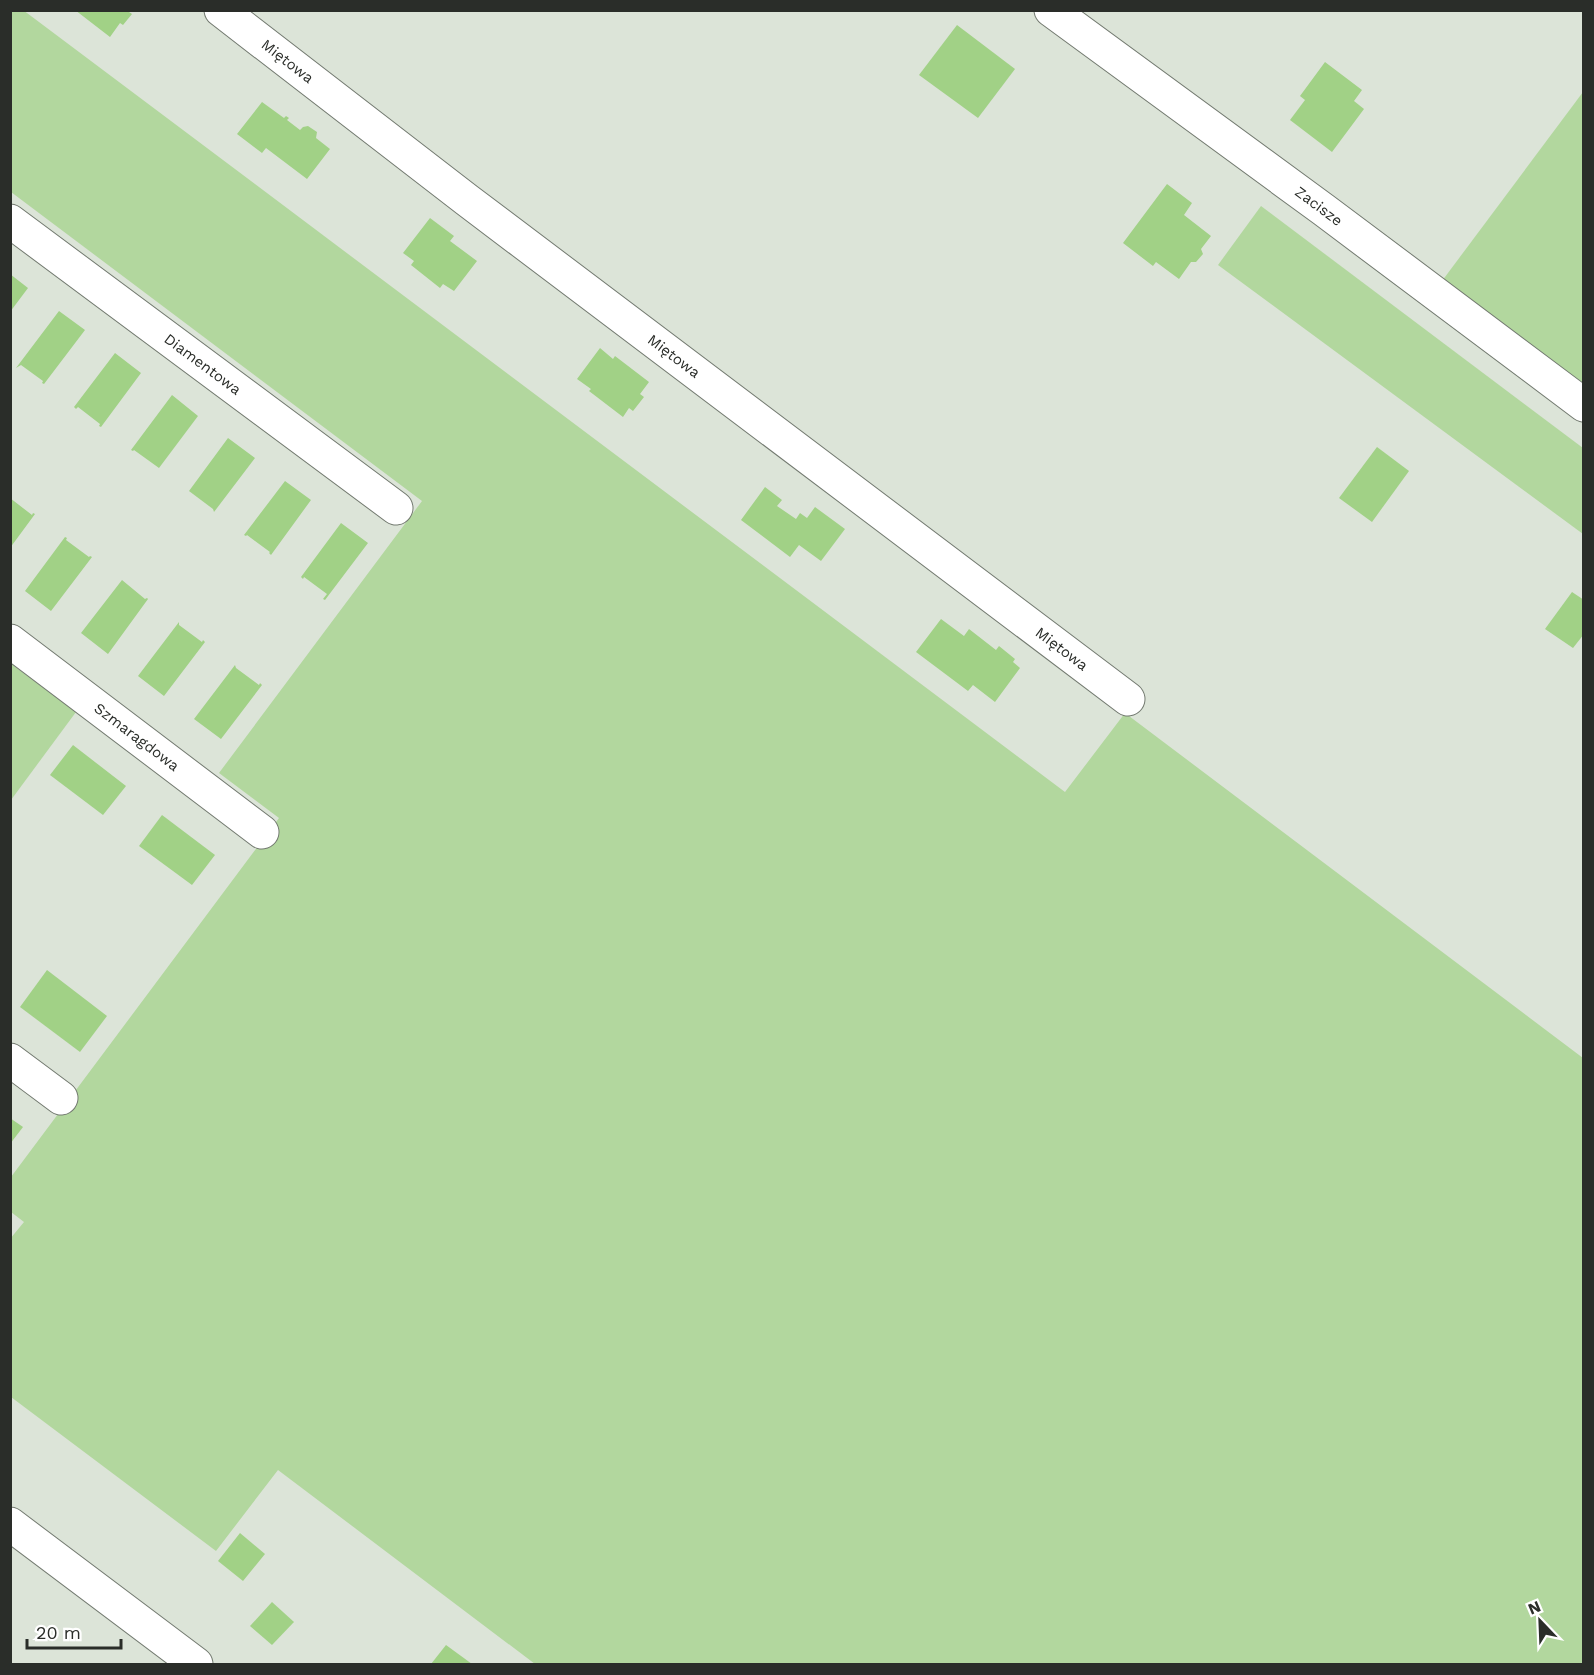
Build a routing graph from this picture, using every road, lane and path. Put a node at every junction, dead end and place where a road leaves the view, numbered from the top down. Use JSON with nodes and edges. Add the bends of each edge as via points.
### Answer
{"nodes":[{"id":1,"x":221,"y":10,"type":"edge"},
{"id":2,"x":1051,"y":10,"type":"edge"},
{"id":3,"x":10,"y":221,"type":"edge"},
{"id":4,"x":1584,"y":405,"type":"edge"},
{"id":5,"x":396,"y":508,"type":"dead end"},
{"id":6,"x":10,"y":641,"type":"edge"},
{"id":7,"x":1128,"y":699,"type":"dead end"},
{"id":8,"x":262,"y":832,"type":"dead end"},
{"id":9,"x":10,"y":1060,"type":"edge"},
{"id":10,"x":61,"y":1098,"type":"dead end"},
{"id":11,"x":10,"y":1524,"type":"edge"},
{"id":12,"x":195,"y":1665,"type":"edge"}],
"edges":[{"from":1,"to":7,"type":"street","name":"Miętowa"},
{"from":2,"to":4,"type":"street","name":"Zacisze"},
{"from":3,"to":5,"type":"street","name":"Diamentowa"},
{"from":6,"to":8,"type":"street","name":"Szmaragdowa"},
{"from":9,"to":10,"type":"street"},
{"from":11,"to":12,"type":"street"}]}
